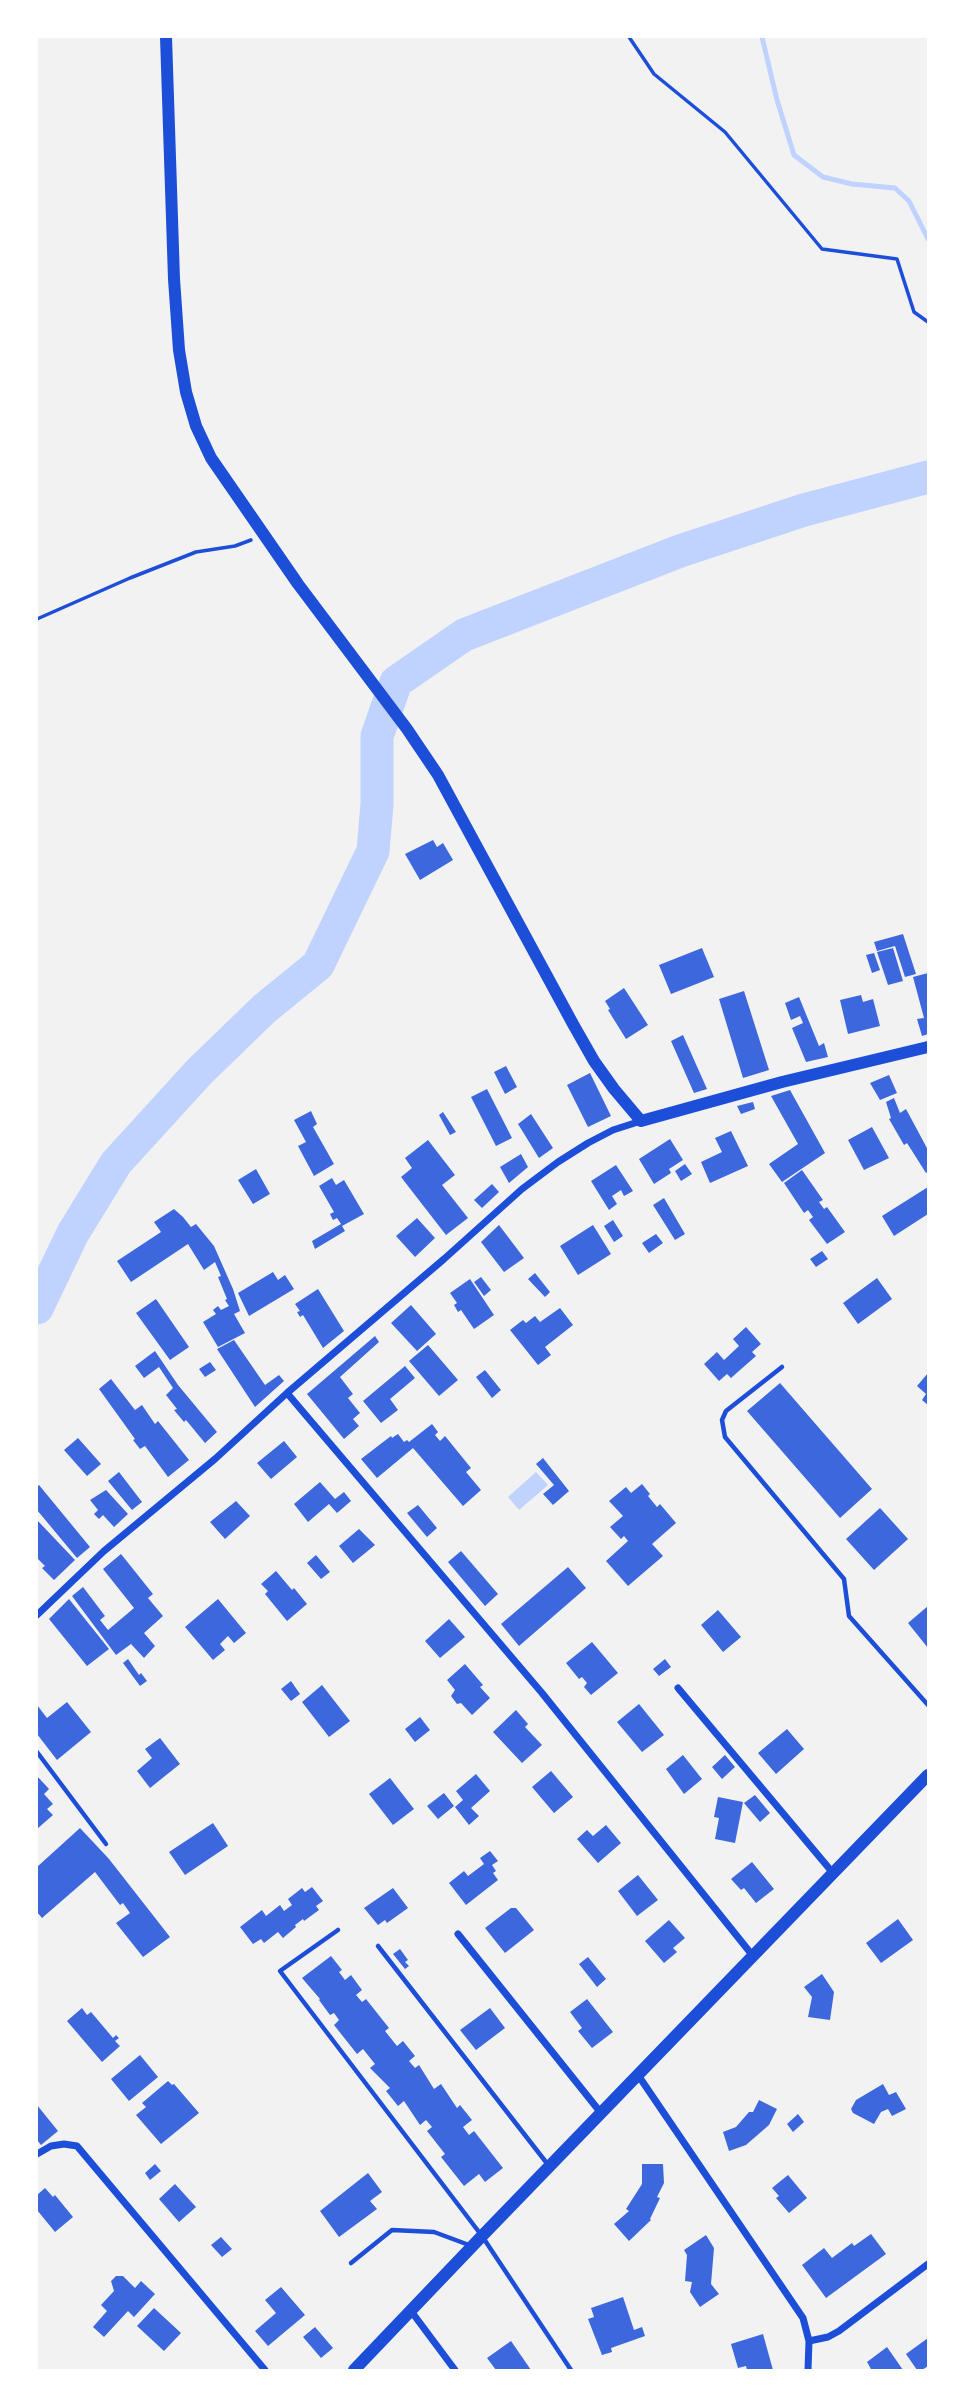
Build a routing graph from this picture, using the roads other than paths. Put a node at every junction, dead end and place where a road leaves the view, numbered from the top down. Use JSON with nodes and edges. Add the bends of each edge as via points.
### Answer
{"nodes":[{"id":1,"x":166,"y":37,"type":"edge"},
{"id":2,"x":928,"y":1047,"type":"edge"},
{"id":3,"x":641,"y":1121,"type":"junction"},
{"id":4,"x":782,"y":1367,"type":"dead end"},
{"id":5,"x":287,"y":1393,"type":"junction"},
{"id":6,"x":37,"y":1615,"type":"edge"},
{"id":7,"x":678,"y":1688,"type":"dead end"},
{"id":8,"x":928,"y":1705,"type":"edge"},
{"id":9,"x":37,"y":1752,"type":"edge"},
{"id":10,"x":928,"y":1775,"type":"edge"},
{"id":11,"x":106,"y":1844,"type":"dead end"},
{"id":12,"x":834,"y":1873,"type":"junction"},
{"id":13,"x":338,"y":1930,"type":"dead end"},
{"id":14,"x":458,"y":1934,"type":"dead end"},
{"id":15,"x":378,"y":1946,"type":"dead end"},
{"id":16,"x":753,"y":1956,"type":"junction"},
{"id":17,"x":638,"y":2076,"type":"junction"},
{"id":18,"x":601,"y":2113,"type":"junction"},
{"id":19,"x":37,"y":2154,"type":"edge"},
{"id":20,"x":549,"y":2167,"type":"junction"},
{"id":21,"x":482,"y":2236,"type":"junction"},
{"id":22,"x":472,"y":2246,"type":"junction"},
{"id":23,"x":351,"y":2263,"type":"dead end"},
{"id":24,"x":928,"y":2264,"type":"edge"},
{"id":25,"x":411,"y":2311,"type":"junction"},
{"id":26,"x":809,"y":2342,"type":"junction"},
{"id":27,"x":265,"y":2370,"type":"edge"},
{"id":28,"x":354,"y":2370,"type":"edge"},
{"id":29,"x":455,"y":2370,"type":"edge"},
{"id":30,"x":571,"y":2370,"type":"edge"},
{"id":31,"x":808,"y":2370,"type":"edge"}],
"edges":[{"from":1,"to":3,"type":"street","via":[[179,350],[186,391],[211,458],[407,729],[457,809],[594,1061]]},
{"from":2,"to":3,"type":"street"},
{"from":3,"to":5,"type":"street","via":[[588,1143],[540,1175]]},
{"from":4,"to":8,"type":"lane","via":[[726,1411],[722,1420],[725,1437],[844,1579],[849,1616]]},
{"from":5,"to":6,"type":"street"},
{"from":5,"to":16,"type":"street","via":[[542,1693]]},
{"from":7,"to":12,"type":"street"},
{"from":9,"to":11,"type":"lane"},
{"from":10,"to":12,"type":"street"},
{"from":12,"to":16,"type":"street"},
{"from":13,"to":21,"type":"lane","via":[[280,1971]]},
{"from":14,"to":18,"type":"street"},
{"from":15,"to":20,"type":"lane"},
{"from":16,"to":17,"type":"street"},
{"from":17,"to":18,"type":"street"},
{"from":17,"to":26,"type":"street","via":[[803,2318]]},
{"from":18,"to":20,"type":"street"},
{"from":19,"to":27,"type":"street","via":[[51,2146],[77,2146]]},
{"from":20,"to":21,"type":"street"},
{"from":21,"to":22,"type":"street"},
{"from":21,"to":30,"type":"lane"},
{"from":22,"to":23,"type":"lane","via":[[433,2232],[393,2230]]},
{"from":22,"to":25,"type":"street"},
{"from":24,"to":26,"type":"street","via":[[839,2330]]},
{"from":25,"to":28,"type":"street"},
{"from":25,"to":29,"type":"street"},
{"from":26,"to":31,"type":"street"}]}
